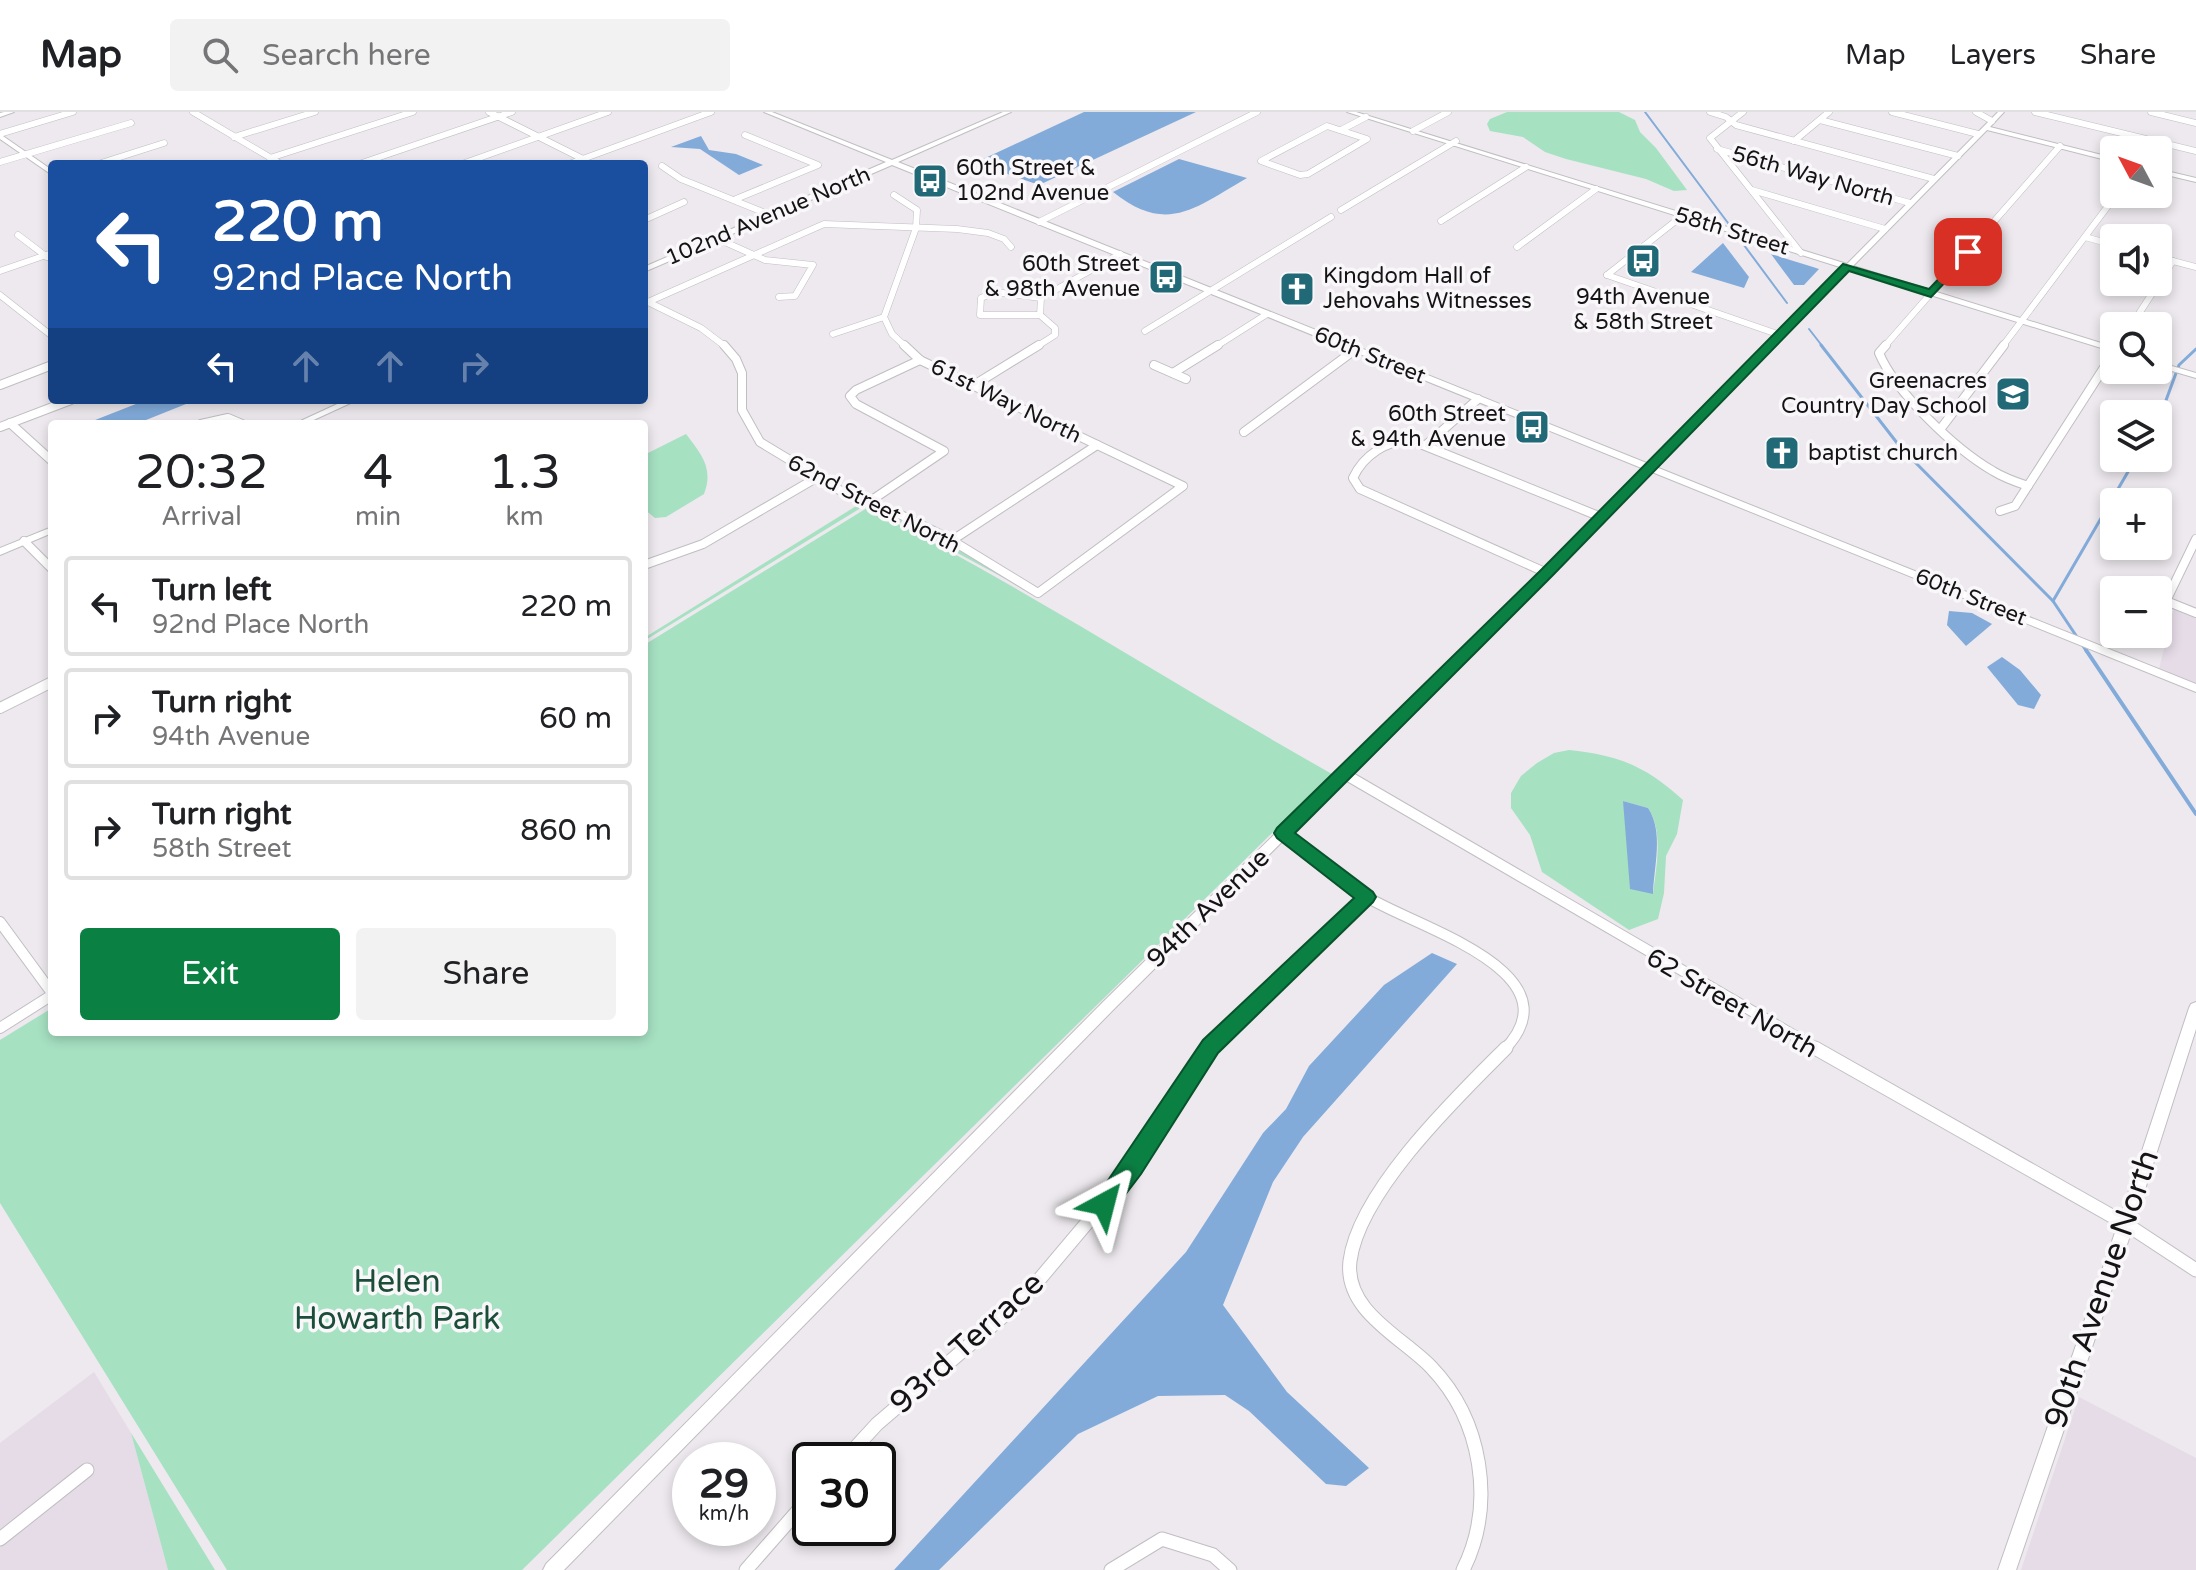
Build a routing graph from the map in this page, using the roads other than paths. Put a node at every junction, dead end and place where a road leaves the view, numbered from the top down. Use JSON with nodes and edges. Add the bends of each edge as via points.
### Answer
{"nodes":[{"id":1,"x":11,"y":112,"type":"edge"},
{"id":2,"x":73,"y":112,"type":"edge"},
{"id":3,"x":193,"y":112,"type":"edge"},
{"id":4,"x":315,"y":112,"type":"edge"},
{"id":5,"x":413,"y":112,"type":"edge"},
{"id":6,"x":489,"y":112,"type":"edge"},
{"id":7,"x":512,"y":112,"type":"edge"},
{"id":8,"x":608,"y":112,"type":"edge"},
{"id":9,"x":711,"y":112,"type":"edge"},
{"id":10,"x":767,"y":112,"type":"edge"},
{"id":11,"x":1008,"y":112,"type":"edge"},
{"id":12,"x":1257,"y":112,"type":"edge"},
{"id":13,"x":1350,"y":112,"type":"edge"},
{"id":14,"x":1448,"y":112,"type":"edge"},
{"id":15,"x":1710,"y":112,"type":"edge"},
{"id":16,"x":1743,"y":112,"type":"edge"},
{"id":17,"x":1829,"y":112,"type":"edge"},
{"id":18,"x":1892,"y":112,"type":"edge"},
{"id":19,"x":1976,"y":112,"type":"edge"},
{"id":20,"x":2001,"y":112,"type":"edge"},
{"id":21,"x":2035,"y":112,"type":"edge"},
{"id":22,"x":2151,"y":112,"type":"edge"},
{"id":23,"x":209,"y":114,"type":"dead end"},
{"id":24,"x":0,"y":115,"type":"edge"},
{"id":25,"x":201,"y":117,"type":"junction"},
{"id":26,"x":498,"y":117,"type":"junction"},
{"id":27,"x":1370,"y":118,"type":"junction"},
{"id":28,"x":1732,"y":120,"type":"junction"},
{"id":29,"x":1820,"y":120,"type":"junction"},
{"id":30,"x":131,"y":123,"type":"dead end"},
{"id":31,"x":2196,"y":123,"type":"edge"},
{"id":32,"x":1985,"y":128,"type":"junction"},
{"id":33,"x":1341,"y":130,"type":"junction"},
{"id":34,"x":1413,"y":131,"type":"junction"},
{"id":35,"x":1348,"y":132,"type":"junction"},
{"id":36,"x":0,"y":135,"type":"edge"},
{"id":37,"x":745,"y":135,"type":"dead end"},
{"id":38,"x":234,"y":137,"type":"junction"},
{"id":39,"x":538,"y":137,"type":"junction"},
{"id":40,"x":1794,"y":141,"type":"junction"},
{"id":41,"x":164,"y":143,"type":"dead end"},
{"id":42,"x":1454,"y":143,"type":"junction"},
{"id":43,"x":2060,"y":146,"type":"junction"},
{"id":44,"x":1717,"y":149,"type":"junction"},
{"id":45,"x":2196,"y":151,"type":"edge"},
{"id":46,"x":26,"y":154,"type":"junction"},
{"id":47,"x":1958,"y":156,"type":"junction"},
{"id":48,"x":2100,"y":156,"type":"edge"},
{"id":49,"x":270,"y":158,"type":"junction"},
{"id":50,"x":583,"y":159,"type":"joint"},
{"id":51,"x":111,"y":160,"type":"edge"},
{"id":52,"x":274,"y":160,"type":"edge"},
{"id":53,"x":371,"y":160,"type":"edge"},
{"id":54,"x":473,"y":160,"type":"edge"},
{"id":55,"x":0,"y":162,"type":"edge"},
{"id":56,"x":892,"y":162,"type":"junction"},
{"id":57,"x":662,"y":166,"type":"dead end"},
{"id":58,"x":1526,"y":167,"type":"junction"},
{"id":59,"x":48,"y":170,"type":"edge"},
{"id":60,"x":2172,"y":174,"type":"edge"},
{"id":61,"x":1934,"y":179,"type":"junction"},
{"id":62,"x":2196,"y":180,"type":"edge"},
{"id":63,"x":1596,"y":189,"type":"junction"},
{"id":64,"x":1751,"y":190,"type":"junction"},
{"id":65,"x":894,"y":195,"type":"dead end"},
{"id":66,"x":736,"y":199,"type":"junction"},
{"id":67,"x":684,"y":202,"type":"dead end"},
{"id":68,"x":1910,"y":203,"type":"junction"},
{"id":69,"x":2107,"y":208,"type":"edge"},
{"id":70,"x":1341,"y":210,"type":"dead end"},
{"id":71,"x":770,"y":215,"type":"junction"},
{"id":72,"x":1682,"y":216,"type":"junction"},
{"id":73,"x":1331,"y":217,"type":"dead end"},
{"id":74,"x":648,"y":218,"type":"edge"},
{"id":75,"x":1441,"y":221,"type":"dead end"},
{"id":76,"x":1039,"y":222,"type":"junction"},
{"id":77,"x":916,"y":228,"type":"junction"},
{"id":78,"x":1885,"y":229,"type":"junction"},
{"id":79,"x":18,"y":235,"type":"dead end"},
{"id":80,"x":2085,"y":237,"type":"junction"},
{"id":81,"x":716,"y":238,"type":"junction"},
{"id":82,"x":2100,"y":241,"type":"edge"},
{"id":83,"x":1011,"y":247,"type":"dead end"},
{"id":84,"x":1517,"y":247,"type":"dead end"},
{"id":85,"x":1801,"y":253,"type":"junction"},
{"id":86,"x":750,"y":254,"type":"junction"},
{"id":87,"x":1120,"y":254,"type":"junction"},
{"id":88,"x":48,"y":255,"type":"edge"},
{"id":89,"x":48,"y":257,"type":"edge"},
{"id":90,"x":2173,"y":261,"type":"joint"},
{"id":91,"x":1847,"y":267,"type":"junction"},
{"id":92,"x":2196,"y":267,"type":"edge"},
{"id":93,"x":648,"y":268,"type":"edge"},
{"id":94,"x":0,"y":271,"type":"edge"},
{"id":95,"x":1211,"y":291,"type":"junction"},
{"id":96,"x":1931,"y":294,"type":"junction"},
{"id":97,"x":0,"y":295,"type":"edge"},
{"id":98,"x":779,"y":297,"type":"dead end"},
{"id":99,"x":1041,"y":298,"type":"junction"},
{"id":100,"x":648,"y":300,"type":"edge"},
{"id":101,"x":648,"y":302,"type":"edge"},
{"id":102,"x":2140,"y":312,"type":"edge"},
{"id":103,"x":1267,"y":314,"type":"junction"},
{"id":104,"x":1040,"y":315,"type":"junction"},
{"id":105,"x":884,"y":317,"type":"junction"},
{"id":106,"x":2021,"y":321,"type":"junction"},
{"id":107,"x":1145,"y":331,"type":"dead end"},
{"id":108,"x":48,"y":333,"type":"edge"},
{"id":109,"x":833,"y":334,"type":"dead end"},
{"id":110,"x":1780,"y":335,"type":"junction"},
{"id":111,"x":2100,"y":346,"type":"edge"},
{"id":112,"x":1356,"y":349,"type":"junction"},
{"id":113,"x":920,"y":360,"type":"junction"},
{"id":114,"x":1154,"y":365,"type":"dead end"},
{"id":115,"x":48,"y":366,"type":"edge"},
{"id":116,"x":2172,"y":369,"type":"edge"},
{"id":117,"x":1173,"y":373,"type":"junction"},
{"id":118,"x":2100,"y":373,"type":"edge"},
{"id":119,"x":2194,"y":376,"type":"edge"},
{"id":120,"x":1186,"y":379,"type":"dead end"},
{"id":121,"x":2,"y":382,"type":"edge"},
{"id":122,"x":974,"y":385,"type":"junction"},
{"id":123,"x":1478,"y":399,"type":"junction"},
{"id":124,"x":60,"y":404,"type":"edge"},
{"id":125,"x":344,"y":404,"type":"edge"},
{"id":126,"x":307,"y":420,"type":"edge"},
{"id":127,"x":10,"y":423,"type":"junction"},
{"id":128,"x":0,"y":427,"type":"edge"},
{"id":129,"x":1942,"y":427,"type":"junction"},
{"id":130,"x":1244,"y":432,"type":"dead end"},
{"id":131,"x":1427,"y":444,"type":"junction"},
{"id":132,"x":1097,"y":445,"type":"junction"},
{"id":133,"x":48,"y":457,"type":"edge"},
{"id":134,"x":1649,"y":468,"type":"junction"},
{"id":135,"x":816,"y":478,"type":"junction"},
{"id":136,"x":2028,"y":486,"type":"junction"},
{"id":137,"x":869,"y":502,"type":"junction"},
{"id":138,"x":2000,"y":511,"type":"dead end"},
{"id":139,"x":1601,"y":517,"type":"junction"},
{"id":140,"x":48,"y":532,"type":"edge"},
{"id":141,"x":2196,"y":539,"type":"edge"},
{"id":142,"x":24,"y":541,"type":"junction"},
{"id":143,"x":951,"y":541,"type":"junction"},
{"id":144,"x":0,"y":552,"type":"edge"},
{"id":145,"x":648,"y":564,"type":"edge"},
{"id":146,"x":48,"y":565,"type":"edge"},
{"id":147,"x":1547,"y":573,"type":"junction"},
{"id":148,"x":1038,"y":593,"type":"joint"},
{"id":149,"x":2196,"y":613,"type":"edge"},
{"id":150,"x":48,"y":684,"type":"edge"},
{"id":151,"x":2196,"y":688,"type":"edge"},
{"id":152,"x":0,"y":708,"type":"edge"},
{"id":153,"x":1343,"y":773,"type":"junction"},
{"id":154,"x":1283,"y":833,"type":"junction"},
{"id":155,"x":1367,"y":897,"type":"junction"},
{"id":156,"x":0,"y":922,"type":"edge"},
{"id":157,"x":48,"y":988,"type":"edge"},
{"id":158,"x":48,"y":997,"type":"edge"},
{"id":159,"x":2196,"y":1008,"type":"edge"},
{"id":160,"x":0,"y":1028,"type":"edge"},
{"id":161,"x":2126,"y":1224,"type":"junction"},
{"id":162,"x":2196,"y":1270,"type":"edge"},
{"id":163,"x":860,"y":1442,"type":"edge"},
{"id":164,"x":87,"y":1470,"type":"dead end"},
{"id":165,"x":792,"y":1518,"type":"edge"},
{"id":166,"x":0,"y":1539,"type":"edge"},
{"id":167,"x":552,"y":1570,"type":"edge"},
{"id":168,"x":746,"y":1570,"type":"edge"},
{"id":169,"x":1111,"y":1570,"type":"edge"},
{"id":170,"x":1230,"y":1570,"type":"edge"},
{"id":171,"x":1463,"y":1570,"type":"edge"},
{"id":172,"x":2007,"y":1570,"type":"edge"}],
"edges":[{"from":1,"to":24,"type":"street"},
{"from":2,"to":36,"type":"street"},
{"from":3,"to":25,"type":"street"},
{"from":4,"to":38,"type":"street"},
{"from":5,"to":49,"type":"street"},
{"from":6,"to":26,"type":"street"},
{"from":7,"to":26,"type":"street"},
{"from":8,"to":39,"type":"street"},
{"from":9,"to":50,"type":"street"},
{"from":10,"to":56,"type":"street","name":"60th Street"},
{"from":11,"to":56,"type":"street","name":"102nd Avenue North"},
{"from":12,"to":76,"type":"street"},
{"from":13,"to":27,"type":"street","name":"58th Street"},
{"from":14,"to":34,"type":"street"},
{"from":15,"to":28,"type":"street"},
{"from":16,"to":28,"type":"street"},
{"from":17,"to":29,"type":"street"},
{"from":18,"to":32,"type":"street"},
{"from":19,"to":32,"type":"street"},
{"from":20,"to":32,"type":"street","name":"94th Avenue"},
{"from":21,"to":45,"type":"street"},
{"from":22,"to":31,"type":"street"},
{"from":23,"to":25,"type":"street"},
{"from":25,"to":38,"type":"street"},
{"from":26,"to":39,"type":"street"},
{"from":26,"to":53,"type":"street"},
{"from":27,"to":33,"type":"street"},
{"from":27,"to":34,"type":"street","name":"58th Street"},
{"from":27,"to":35,"type":"street"},
{"from":28,"to":40,"type":"street"},
{"from":28,"to":44,"type":"street","via":[[1710,138]]},
{"from":29,"to":40,"type":"street"},
{"from":29,"to":47,"type":"street"},
{"from":30,"to":46,"type":"street"},
{"from":32,"to":43,"type":"street"},
{"from":32,"to":47,"type":"street","name":"94th Avenue"},
{"from":33,"to":35,"type":"street"},
{"from":33,"to":35,"type":"street","via":[[1318,128],[1261,161],[1308,174],[1367,139]]},
{"from":34,"to":42,"type":"street","name":"58th Street"},
{"from":36,"to":46,"type":"street"},
{"from":37,"to":66,"type":"street","via":[[818,165]]},
{"from":38,"to":49,"type":"street"},
{"from":39,"to":50,"type":"street"},
{"from":39,"to":54,"type":"street"},
{"from":40,"to":61,"type":"street"},
{"from":41,"to":51,"type":"street"},
{"from":42,"to":58,"type":"street","name":"58th Street"},
{"from":42,"to":70,"type":"street"},
{"from":43,"to":48,"type":"street"},
{"from":43,"to":96,"type":"street"},
{"from":44,"to":64,"type":"street"},
{"from":44,"to":68,"type":"street","name":"56th Way North"},
{"from":46,"to":55,"type":"street"},
{"from":46,"to":59,"type":"street"},
{"from":47,"to":61,"type":"street","name":"94th Avenue"},
{"from":49,"to":52,"type":"street"},
{"from":56,"to":71,"type":"street","name":"102nd Avenue North"},
{"from":56,"to":76,"type":"street","name":"60th Street"},
{"from":57,"to":66,"type":"street","via":[[681,179]]},
{"from":58,"to":63,"type":"street","name":"58th Street"},
{"from":58,"to":75,"type":"street"},
{"from":60,"to":62,"type":"street"},
{"from":61,"to":68,"type":"street","name":"94th Avenue"},
{"from":63,"to":72,"type":"street","name":"58th Street"},
{"from":63,"to":84,"type":"street"},
{"from":64,"to":78,"type":"street"},
{"from":64,"to":85,"type":"street"},
{"from":65,"to":77,"type":"street","via":[[917,210]]},
{"from":66,"to":71,"type":"street"},
{"from":67,"to":74,"type":"street"},
{"from":68,"to":78,"type":"street","name":"94th Avenue"},
{"from":69,"to":80,"type":"street"},
{"from":71,"to":81,"type":"street","name":"102nd Avenue North"},
{"from":72,"to":85,"type":"street","name":"58th Street"},
{"from":72,"to":110,"type":"street","via":[[1607,275]]},
{"from":73,"to":95,"type":"street"},
{"from":76,"to":87,"type":"street","name":"60th Street"},
{"from":77,"to":83,"type":"street","via":[[988,233]]},
{"from":77,"to":86,"type":"street","via":[[824,224]]},
{"from":77,"to":105,"type":"street"},
{"from":78,"to":91,"type":"street","name":"94th Avenue"},
{"from":79,"to":88,"type":"street"},
{"from":80,"to":82,"type":"street"},
{"from":80,"to":106,"type":"street"},
{"from":81,"to":86,"type":"street"},
{"from":81,"to":93,"type":"street","name":"102nd Avenue North"},
{"from":85,"to":91,"type":"street","name":"58th Street"},
{"from":86,"to":98,"type":"street","via":[[771,262],[813,265],[795,296]]},
{"from":86,"to":100,"type":"street"},
{"from":87,"to":95,"type":"street","name":"60th Street"},
{"from":87,"to":99,"type":"street"},
{"from":89,"to":94,"type":"street"},
{"from":90,"to":92,"type":"street"},
{"from":90,"to":102,"type":"street"},
{"from":91,"to":96,"type":"street","name":"58th Street"},
{"from":91,"to":110,"type":"street","name":"94th Avenue"},
{"from":95,"to":103,"type":"street","name":"60th Street"},
{"from":95,"to":107,"type":"street"},
{"from":96,"to":106,"type":"street","name":"58th Street"},
{"from":96,"to":129,"type":"street","via":[[1879,353],[1902,389]]},
{"from":97,"to":108,"type":"street"},
{"from":99,"to":104,"type":"street"},
{"from":99,"to":104,"type":"street","via":[[995,292],[981,298],[978,306],[985,317]]},
{"from":101,"to":135,"type":"street","name":"62nd Street North","via":[[731,351],[743,374],[742,412],[751,432]]},
{"from":103,"to":112,"type":"street","name":"60th Street"},
{"from":103,"to":117,"type":"street"},
{"from":104,"to":122,"type":"street","via":[[1055,328],[1055,335]]},
{"from":105,"to":109,"type":"street"},
{"from":105,"to":113,"type":"street","name":"61st Way North","via":[[892,334]]},
{"from":106,"to":111,"type":"street","name":"58th Street"},
{"from":106,"to":129,"type":"street"},
{"from":110,"to":134,"type":"street","name":"94th Avenue"},
{"from":112,"to":123,"type":"street","name":"60th Street"},
{"from":112,"to":130,"type":"street"},
{"from":113,"to":122,"type":"street","name":"61st Way North"},
{"from":113,"to":137,"type":"street","via":[[850,396],[944,451]]},
{"from":114,"to":117,"type":"street"},
{"from":115,"to":121,"type":"street"},
{"from":116,"to":119,"type":"street"},
{"from":117,"to":120,"type":"street"},
{"from":118,"to":136,"type":"street"},
{"from":122,"to":132,"type":"street","name":"61st Way North"},
{"from":123,"to":131,"type":"street"},
{"from":123,"to":134,"type":"street","name":"60th Street"},
{"from":124,"to":127,"type":"street"},
{"from":125,"to":126,"type":"street"},
{"from":127,"to":128,"type":"street"},
{"from":127,"to":133,"type":"street"},
{"from":129,"to":136,"type":"street","via":[[1985,467]]},
{"from":131,"to":139,"type":"street"},
{"from":131,"to":147,"type":"street","via":[[1394,441],[1355,470],[1353,478],[1360,489]]},
{"from":132,"to":143,"type":"street"},
{"from":132,"to":148,"type":"street","name":"61st Way North","via":[[1183,486]]},
{"from":134,"to":139,"type":"street","name":"94th Avenue"},
{"from":134,"to":151,"type":"street","name":"60th Street"},
{"from":135,"to":137,"type":"street","name":"62nd Street North"},
{"from":135,"to":145,"type":"street","via":[[703,544]]},
{"from":136,"to":138,"type":"street","via":[[2015,506]]},
{"from":137,"to":143,"type":"street","name":"62nd Street North"},
{"from":139,"to":147,"type":"street","name":"94th Avenue"},
{"from":140,"to":142,"type":"street"},
{"from":141,"to":149,"type":"street","via":[[2166,601]]},
{"from":142,"to":144,"type":"street"},
{"from":142,"to":146,"type":"street"},
{"from":143,"to":148,"type":"street","name":"62nd Street North"},
{"from":147,"to":153,"type":"street","name":"94th Avenue"},
{"from":150,"to":152,"type":"street"},
{"from":153,"to":154,"type":"street","name":"94th Avenue"},
{"from":153,"to":161,"type":"street","name":"62 Street North","via":[[1751,1013]]},
{"from":154,"to":155,"type":"street"},
{"from":154,"to":167,"type":"street","name":"94th Avenue"},
{"from":155,"to":163,"type":"street","name":"93rd Terrace","via":[[1211,1047],[1134,1167],[1022,1300]]},
{"from":155,"to":171,"type":"street","via":[[1499,968],[1519,988],[1526,1013],[1520,1032],[1434,1119],[1381,1193],[1350,1262],[1362,1301],[1377,1321],[1432,1368],[1477,1441],[1483,1496]]},
{"from":156,"to":157,"type":"street"},
{"from":158,"to":160,"type":"street"},
{"from":159,"to":161,"type":"street","name":"90th Avenue North"},
{"from":161,"to":162,"type":"street"},
{"from":161,"to":172,"type":"street","name":"90th Avenue North"},
{"from":164,"to":166,"type":"street"},
{"from":165,"to":168,"type":"street"},
{"from":169,"to":170,"type":"street","via":[[1162,1539],[1213,1555]]}]}
